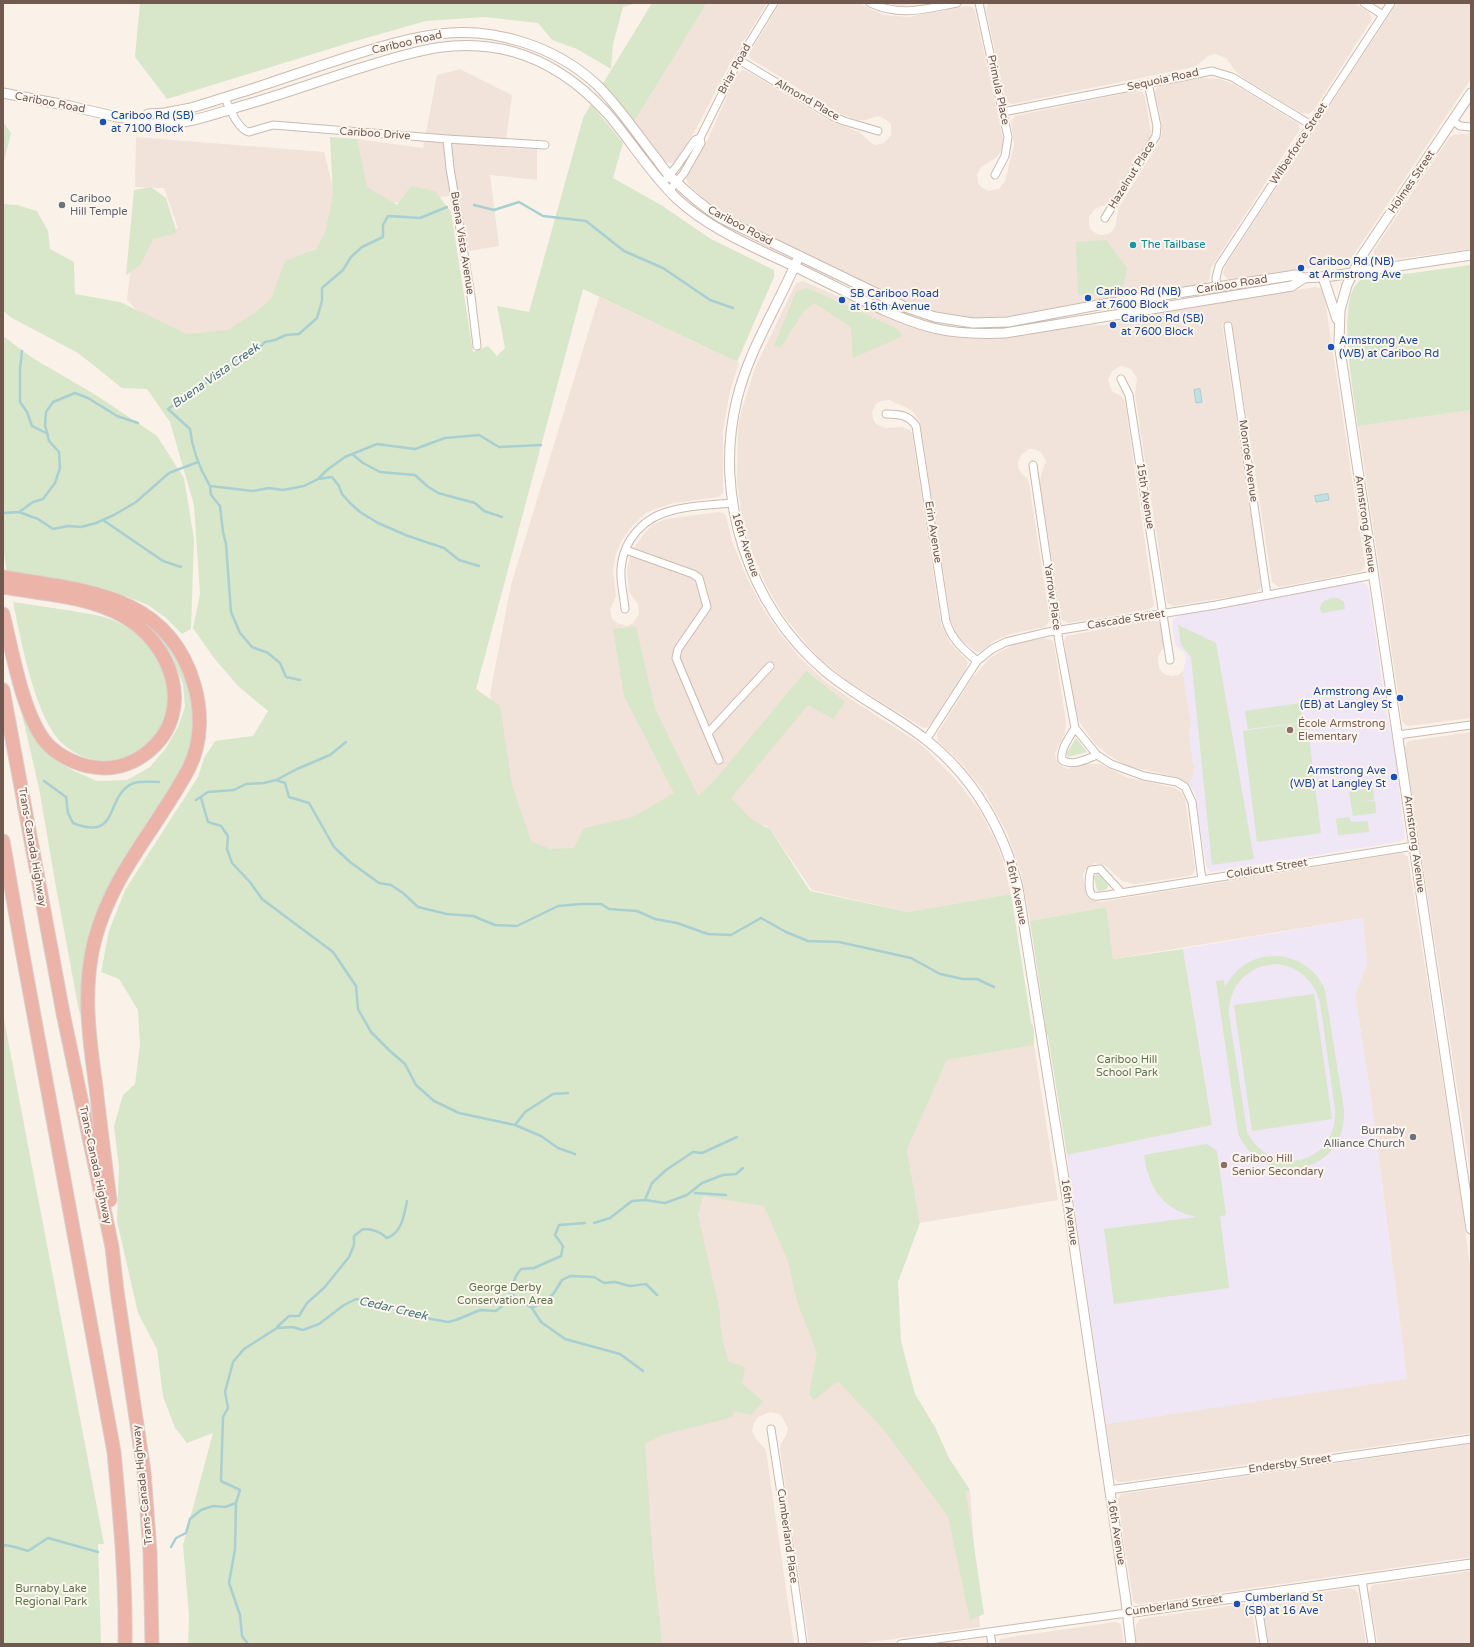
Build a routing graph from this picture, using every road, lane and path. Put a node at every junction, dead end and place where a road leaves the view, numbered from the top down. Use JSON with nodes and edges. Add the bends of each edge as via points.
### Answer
{"nodes":[{"id":1,"x":774,"y":3,"type":"edge"},
{"id":2,"x":870,"y":3,"type":"edge"},
{"id":3,"x":957,"y":3,"type":"edge"},
{"id":4,"x":979,"y":3,"type":"edge"},
{"id":5,"x":1364,"y":3,"type":"edge"},
{"id":6,"x":1391,"y":3,"type":"edge"},
{"id":7,"x":1383,"y":15,"type":"junction"},
{"id":8,"x":739,"y":60,"type":"junction"},
{"id":9,"x":1148,"y":83,"type":"junction"},
{"id":10,"x":3,"y":93,"type":"edge"},
{"id":11,"x":1471,"y":93,"type":"edge"},
{"id":12,"x":225,"y":98,"type":"junction"},
{"id":13,"x":230,"y":109,"type":"junction"},
{"id":14,"x":1003,"y":112,"type":"junction"},
{"id":15,"x":144,"y":120,"type":"junction"},
{"id":16,"x":1453,"y":121,"type":"junction"},
{"id":17,"x":1311,"y":125,"type":"junction"},
{"id":18,"x":1471,"y":127,"type":"edge"},
{"id":19,"x":878,"y":131,"type":"dead end"},
{"id":20,"x":700,"y":138,"type":"junction"},
{"id":21,"x":447,"y":139,"type":"junction"},
{"id":22,"x":545,"y":145,"type":"dead end"},
{"id":23,"x":669,"y":175,"type":"junction"},
{"id":24,"x":995,"y":175,"type":"dead end"},
{"id":25,"x":677,"y":182,"type":"junction"},
{"id":26,"x":662,"y":184,"type":"junction"},
{"id":27,"x":669,"y":191,"type":"junction"},
{"id":28,"x":1105,"y":218,"type":"dead end"},
{"id":29,"x":1471,"y":255,"type":"edge"},
{"id":30,"x":799,"y":256,"type":"junction"},
{"id":31,"x":794,"y":266,"type":"junction"},
{"id":32,"x":1353,"y":272,"type":"junction"},
{"id":33,"x":1323,"y":277,"type":"junction"},
{"id":34,"x":1304,"y":278,"type":"junction"},
{"id":35,"x":1217,"y":288,"type":"junction"},
{"id":36,"x":1338,"y":322,"type":"junction"},
{"id":37,"x":1228,"y":326,"type":"dead end"},
{"id":38,"x":476,"y":346,"type":"dead end"},
{"id":39,"x":1122,"y":379,"type":"dead end"},
{"id":40,"x":886,"y":414,"type":"dead end"},
{"id":41,"x":1033,"y":465,"type":"dead end"},
{"id":42,"x":732,"y":503,"type":"junction"},
{"id":43,"x":626,"y":550,"type":"junction"},
{"id":44,"x":1373,"y":575,"type":"junction"},
{"id":45,"x":3,"y":577,"type":"edge"},
{"id":46,"x":19,"y":585,"type":"junction"},
{"id":47,"x":3,"y":587,"type":"edge"},
{"id":48,"x":1268,"y":595,"type":"junction"},
{"id":49,"x":625,"y":609,"type":"dead end"},
{"id":50,"x":3,"y":614,"type":"edge"},
{"id":51,"x":1163,"y":614,"type":"junction"},
{"id":52,"x":1057,"y":630,"type":"junction"},
{"id":53,"x":1170,"y":660,"type":"dead end"},
{"id":54,"x":977,"y":661,"type":"junction"},
{"id":55,"x":770,"y":666,"type":"dead end"},
{"id":56,"x":3,"y":690,"type":"edge"},
{"id":57,"x":1471,"y":725,"type":"edge"},
{"id":58,"x":1075,"y":728,"type":"junction"},
{"id":59,"x":708,"y":733,"type":"junction"},
{"id":60,"x":1398,"y":735,"type":"junction"},
{"id":61,"x":926,"y":740,"type":"junction"},
{"id":62,"x":1097,"y":754,"type":"junction"},
{"id":63,"x":719,"y":760,"type":"dead end"},
{"id":64,"x":3,"y":841,"type":"edge"},
{"id":65,"x":1414,"y":846,"type":"junction"},
{"id":66,"x":1202,"y":880,"type":"junction"},
{"id":67,"x":3,"y":888,"type":"edge"},
{"id":68,"x":1121,"y":892,"type":"junction"},
{"id":69,"x":20,"y":939,"type":"junction"},
{"id":70,"x":1468,"y":1191,"type":"edge"},
{"id":71,"x":1471,"y":1229,"type":"edge"},
{"id":72,"x":112,"y":1247,"type":"junction"},
{"id":73,"x":771,"y":1429,"type":"dead end"},
{"id":74,"x":1471,"y":1439,"type":"edge"},
{"id":75,"x":1109,"y":1490,"type":"junction"},
{"id":76,"x":1471,"y":1564,"type":"edge"},
{"id":77,"x":1362,"y":1580,"type":"junction"},
{"id":78,"x":1256,"y":1594,"type":"junction"},
{"id":79,"x":1127,"y":1613,"type":"junction"},
{"id":80,"x":990,"y":1632,"type":"junction"},
{"id":81,"x":125,"y":1644,"type":"edge"},
{"id":82,"x":152,"y":1644,"type":"edge"},
{"id":83,"x":803,"y":1644,"type":"edge"},
{"id":84,"x":901,"y":1644,"type":"edge"},
{"id":85,"x":992,"y":1644,"type":"edge"},
{"id":86,"x":1131,"y":1644,"type":"edge"},
{"id":87,"x":1264,"y":1644,"type":"edge"},
{"id":88,"x":1372,"y":1644,"type":"edge"}],
"edges":[{"from":1,"to":8,"type":"street","name":"Briar Road"},
{"from":2,"to":3,"type":"street","via":[[898,12]]},
{"from":4,"to":14,"type":"street","name":"Primula Place"},
{"from":5,"to":7,"type":"street"},
{"from":6,"to":7,"type":"street","name":"Wilberforce Street"},
{"from":7,"to":17,"type":"street","name":"Wilberforce Street"},
{"from":8,"to":19,"type":"street","name":"Almond Place","via":[[832,116]]},
{"from":8,"to":20,"type":"street","name":"Briar Road"},
{"from":9,"to":14,"type":"street","name":"Sequoia Road"},
{"from":9,"to":17,"type":"street","name":"Sequoia Road","via":[[1204,71],[1219,72],[1232,77]]},
{"from":9,"to":28,"type":"street","name":"Hazelnut Place","via":[[1157,126],[1156,136]]},
{"from":10,"to":15,"type":"street","name":"Cariboo Road","via":[[117,117]]},
{"from":11,"to":16,"type":"street","name":"Holmes Street"},
{"from":12,"to":13,"type":"street","name":"Cariboo Drive"},
{"from":12,"to":15,"type":"street","name":"Cariboo Road","via":[[191,108],[148,114]]},
{"from":12,"to":23,"type":"street","name":"Cariboo Road","via":[[348,57],[425,36],[463,32],[498,36],[545,51],[588,77],[611,100]]},
{"from":13,"to":15,"type":"street","name":"Cariboo Road","via":[[176,124],[149,124]]},
{"from":13,"to":21,"type":"street","name":"Cariboo Drive","via":[[240,126],[248,132],[273,125]]},
{"from":13,"to":26,"type":"street","name":"Cariboo Road","via":[[279,96],[414,52],[465,45],[497,48],[556,70],[581,88],[606,113]]},
{"from":14,"to":24,"type":"street","name":"Primula Place","via":[[1008,142],[1005,156]]},
{"from":16,"to":18,"type":"street","via":[[1460,126]]},
{"from":16,"to":32,"type":"street","name":"Holmes Street"},
{"from":17,"to":35,"type":"street","name":"Wilberforce Street","via":[[1219,266]]},
{"from":20,"to":23,"type":"street","name":"Briar Road","via":[[695,140]]},
{"from":20,"to":25,"type":"street","name":"Briar Road","via":[[701,143]]},
{"from":21,"to":22,"type":"street","name":"Cariboo Drive"},
{"from":21,"to":38,"type":"street","name":"Buena Vista Avenue"},
{"from":23,"to":25,"type":"street","name":"Cariboo Road"},
{"from":23,"to":26,"type":"street","name":"Briar Road"},
{"from":25,"to":27,"type":"street","name":"Briar Road"},
{"from":25,"to":30,"type":"street","name":"Cariboo Road","via":[[691,197],[721,218]]},
{"from":26,"to":27,"type":"street","name":"Cariboo Road"},
{"from":27,"to":31,"type":"street","name":"Cariboo Road","via":[[690,210],[726,233]]},
{"from":29,"to":32,"type":"street","name":"Cariboo Road"},
{"from":30,"to":31,"type":"street","name":"16th Avenue"},
{"from":30,"to":35,"type":"street","name":"Cariboo Road","via":[[905,307],[935,317],[973,323],[1008,322]]},
{"from":31,"to":34,"type":"street","name":"Cariboo Road","via":[[914,323],[948,331],[984,334],[1006,333],[1292,286]]},
{"from":31,"to":42,"type":"street","name":"16th Avenue","via":[[748,364],[737,399],[730,450]]},
{"from":32,"to":33,"type":"street","name":"Cariboo Road"},
{"from":32,"to":36,"type":"street","name":"Armstrong Avenue","via":[[1342,296]]},
{"from":33,"to":34,"type":"street","name":"Cariboo Road"},
{"from":33,"to":36,"type":"street"},
{"from":34,"to":35,"type":"street","name":"Cariboo Road","via":[[1295,275]]},
{"from":36,"to":44,"type":"street","name":"Armstrong Avenue"},
{"from":37,"to":48,"type":"street","name":"Monroe Avenue"},
{"from":39,"to":51,"type":"street","name":"15th Avenue","via":[[1129,395]]},
{"from":40,"to":54,"type":"street","name":"Erin Avenue","via":[[903,415],[916,426],[946,621],[957,644]]},
{"from":41,"to":52,"type":"street","name":"Yarrow Place"},
{"from":42,"to":43,"type":"street","via":[[675,509],[655,516],[638,530]]},
{"from":42,"to":61,"type":"street","name":"16th Avenue","via":[[741,542],[754,576],[772,610],[790,635],[812,660],[838,682]]},
{"from":43,"to":49,"type":"street","via":[[622,560],[621,577]]},
{"from":43,"to":59,"type":"street","via":[[698,578],[707,607],[678,649],[676,658]]},
{"from":44,"to":48,"type":"street","name":"Cascade Street"},
{"from":44,"to":60,"type":"street","name":"Armstrong Avenue"},
{"from":45,"to":46,"type":"highway"},
{"from":46,"to":47,"type":"highway"},
{"from":46,"to":50,"type":"highway","via":[[96,605],[137,624],[148,635],[164,656],[173,682],[174,706],[164,735],[141,758],[128,764],[106,768],[82,765],[55,750],[37,728],[30,711]]},
{"from":46,"to":72,"type":"highway","via":[[90,592],[141,612],[157,624],[180,649],[191,673],[200,710],[200,729],[190,765],[168,804],[135,851],[105,907],[89,971],[88,1018],[113,1219]]},
{"from":48,"to":51,"type":"street","name":"Cascade Street"},
{"from":51,"to":52,"type":"street","name":"Cascade Street"},
{"from":51,"to":53,"type":"street","name":"15th Avenue"},
{"from":52,"to":54,"type":"street","name":"Cascade Street","via":[[1006,642]]},
{"from":52,"to":58,"type":"street","name":"Yarrow Place"},
{"from":54,"to":61,"type":"street","name":"Cascade Street"},
{"from":55,"to":59,"type":"street"},
{"from":56,"to":72,"type":"highway","name":"Trans-Canada Highway","via":[[63,1013]]},
{"from":57,"to":60,"type":"street"},
{"from":58,"to":62,"type":"street","name":"Yarrow Place"},
{"from":58,"to":62,"type":"street","via":[[1063,748],[1062,760],[1067,764],[1075,763]]},
{"from":59,"to":63,"type":"street"},
{"from":60,"to":65,"type":"street","name":"Armstrong Avenue"},
{"from":61,"to":75,"type":"street","name":"16th Avenue","via":[[954,765],[975,791],[1000,834],[1014,872],[1068,1204]]},
{"from":62,"to":66,"type":"street","name":"Yarrow Place","via":[[1126,771],[1173,781],[1185,787],[1192,802]]},
{"from":64,"to":69,"type":"highway"},
{"from":65,"to":66,"type":"street","name":"Coldicutt Street"},
{"from":65,"to":70,"type":"street","name":"Armstrong Avenue"},
{"from":66,"to":68,"type":"street","name":"Coldicutt Street"},
{"from":67,"to":69,"type":"highway"},
{"from":68,"to":68,"type":"street","name":"Coldicutt Street","via":[[1092,895],[1089,883],[1091,870],[1100,869]]},
{"from":69,"to":81,"type":"highway","via":[[114,1452],[122,1532]]},
{"from":70,"to":71,"type":"street","name":"Armstrong Avenue"},
{"from":72,"to":82,"type":"highway","name":"Trans-Canada Highway","via":[[144,1480],[150,1546]]},
{"from":73,"to":83,"type":"street","name":"Cumberland Place"},
{"from":74,"to":75,"type":"street","name":"Endersby Street"},
{"from":75,"to":79,"type":"street","name":"16th Avenue"},
{"from":76,"to":77,"type":"street","name":"Cumberland Street"},
{"from":77,"to":78,"type":"street","name":"Cumberland Street"},
{"from":77,"to":88,"type":"street"},
{"from":78,"to":79,"type":"street","name":"Cumberland Street"},
{"from":78,"to":87,"type":"street"},
{"from":79,"to":80,"type":"street","name":"Cumberland Street"},
{"from":79,"to":86,"type":"street","name":"16th Avenue"},
{"from":80,"to":84,"type":"street","name":"Cumberland Street"},
{"from":80,"to":85,"type":"street"}]}
